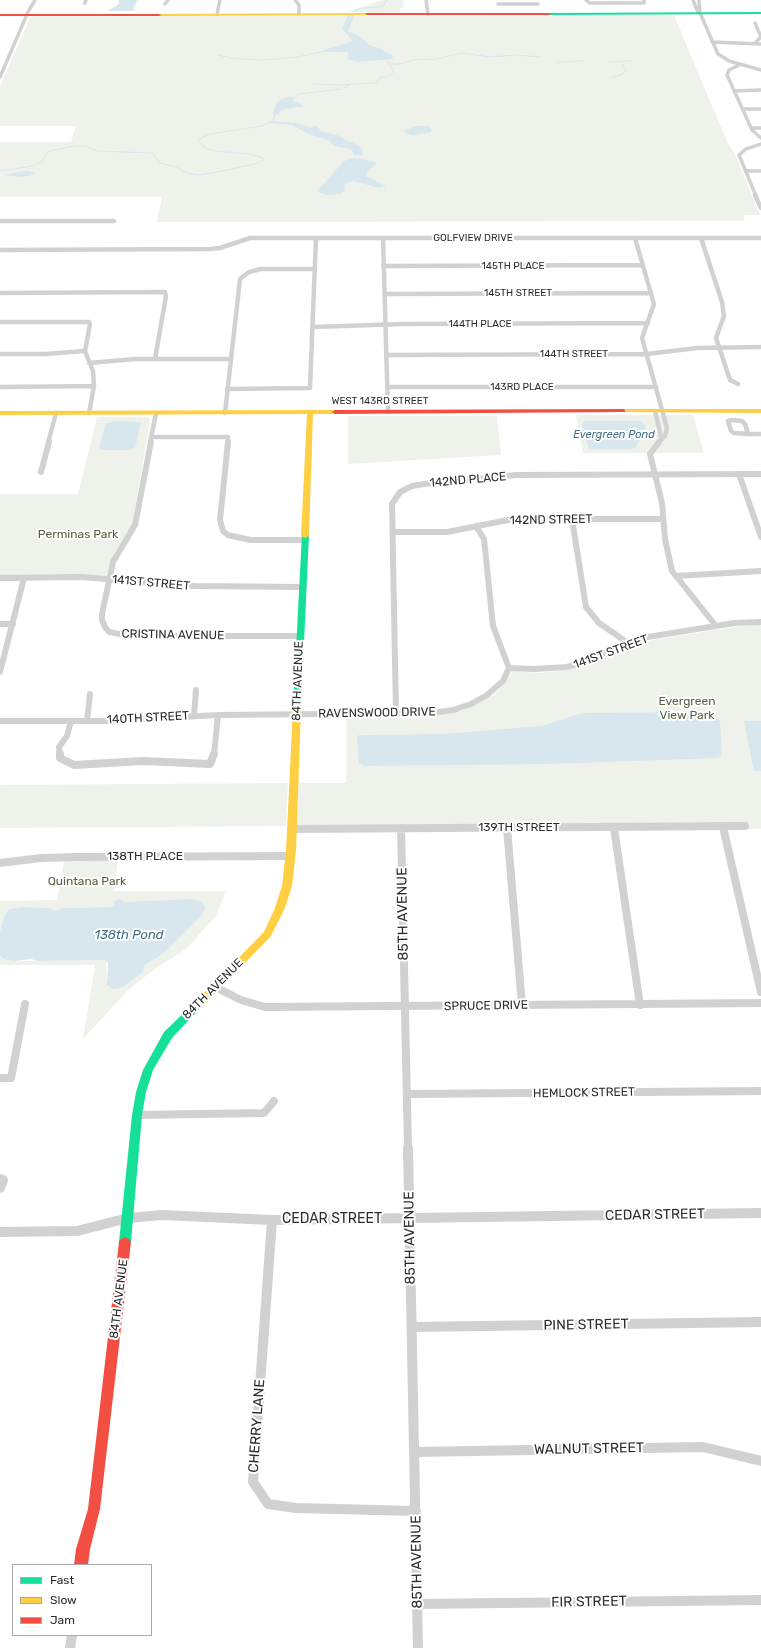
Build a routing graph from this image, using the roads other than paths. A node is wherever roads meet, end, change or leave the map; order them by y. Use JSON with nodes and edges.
{"nodes":[{"id":1,"x":35,"y":0,"type":"edge"},
{"id":2,"x":168,"y":0,"type":"edge"},
{"id":3,"x":220,"y":0,"type":"edge"},
{"id":4,"x":295,"y":0,"type":"edge"},
{"id":5,"x":426,"y":0,"type":"edge"},
{"id":6,"x":586,"y":0,"type":"edge"},
{"id":7,"x":693,"y":0,"type":"edge"},
{"id":8,"x":699,"y":0,"type":"edge"},
{"id":9,"x":644,"y":1,"type":"edge"},
{"id":10,"x":165,"y":4,"type":"dead end"},
{"id":11,"x":498,"y":4,"type":"dead end"},
{"id":12,"x":538,"y":6,"type":"edge"},
{"id":13,"x":700,"y":13,"type":"junction"},
{"id":14,"x":761,"y":13,"type":"edge"},
{"id":15,"x":0,"y":14,"type":"edge"},
{"id":16,"x":27,"y":14,"type":"junction"},
{"id":17,"x":217,"y":14,"type":"junction"},
{"id":18,"x":300,"y":14,"type":"junction"},
{"id":19,"x":428,"y":14,"type":"junction"},
{"id":20,"x":755,"y":23,"type":"dead end"},
{"id":21,"x":712,"y":42,"type":"junction"},
{"id":22,"x":755,"y":43,"type":"junction"},
{"id":23,"x":761,"y":44,"type":"edge"},
{"id":24,"x":739,"y":65,"type":"junction"},
{"id":25,"x":761,"y":70,"type":"edge"},
{"id":26,"x":1,"y":72,"type":"edge"},
{"id":27,"x":0,"y":77,"type":"edge"},
{"id":28,"x":761,"y":90,"type":"edge"},
{"id":29,"x":734,"y":91,"type":"junction"},
{"id":30,"x":743,"y":109,"type":"junction"},
{"id":31,"x":761,"y":109,"type":"edge"},
{"id":32,"x":751,"y":128,"type":"junction"},
{"id":33,"x":761,"y":128,"type":"edge"},
{"id":34,"x":761,"y":138,"type":"edge"},
{"id":35,"x":761,"y":144,"type":"edge"},
{"id":36,"x":745,"y":171,"type":"junction"},
{"id":37,"x":761,"y":171,"type":"edge"},
{"id":38,"x":755,"y":194,"type":"junction"},
{"id":39,"x":761,"y":194,"type":"edge"},
{"id":40,"x":761,"y":208,"type":"edge"},
{"id":41,"x":0,"y":220,"type":"edge"},
{"id":42,"x":114,"y":221,"type":"dead end"},
{"id":43,"x":316,"y":238,"type":"junction"},
{"id":44,"x":383,"y":238,"type":"junction"},
{"id":45,"x":635,"y":238,"type":"junction"},
{"id":46,"x":701,"y":238,"type":"junction"},
{"id":47,"x":761,"y":238,"type":"edge"},
{"id":48,"x":0,"y":250,"type":"edge"},
{"id":49,"x":383,"y":266,"type":"junction"},
{"id":50,"x":643,"y":266,"type":"junction"},
{"id":51,"x":315,"y":269,"type":"junction"},
{"id":52,"x":0,"y":293,"type":"edge"},
{"id":53,"x":651,"y":293,"type":"junction"},
{"id":54,"x":385,"y":294,"type":"junction"},
{"id":55,"x":0,"y":322,"type":"edge"},
{"id":56,"x":648,"y":323,"type":"junction"},
{"id":57,"x":385,"y":325,"type":"junction"},
{"id":58,"x":313,"y":327,"type":"junction"},
{"id":59,"x":719,"y":347,"type":"junction"},
{"id":60,"x":761,"y":347,"type":"edge"},
{"id":61,"x":86,"y":351,"type":"junction"},
{"id":62,"x":0,"y":354,"type":"edge"},
{"id":63,"x":647,"y":354,"type":"junction"},
{"id":64,"x":386,"y":355,"type":"junction"},
{"id":65,"x":155,"y":359,"type":"junction"},
{"id":66,"x":230,"y":359,"type":"junction"},
{"id":67,"x":89,"y":363,"type":"junction"},
{"id":68,"x":738,"y":384,"type":"dead end"},
{"id":69,"x":94,"y":386,"type":"junction"},
{"id":70,"x":0,"y":387,"type":"edge"},
{"id":71,"x":388,"y":387,"type":"junction"},
{"id":72,"x":656,"y":387,"type":"junction"},
{"id":73,"x":227,"y":389,"type":"junction"},
{"id":74,"x":659,"y":411,"type":"junction"},
{"id":75,"x":761,"y":411,"type":"edge"},
{"id":76,"x":310,"y":412,"type":"junction"},
{"id":77,"x":388,"y":412,"type":"junction"},
{"id":78,"x":0,"y":413,"type":"edge"},
{"id":79,"x":56,"y":413,"type":"junction"},
{"id":80,"x":89,"y":413,"type":"junction"},
{"id":81,"x":156,"y":413,"type":"junction"},
{"id":82,"x":225,"y":413,"type":"junction"},
{"id":83,"x":748,"y":434,"type":"dead end"},
{"id":84,"x":761,"y":434,"type":"edge"},
{"id":85,"x":151,"y":437,"type":"junction"},
{"id":86,"x":41,"y":472,"type":"dead end"},
{"id":87,"x":654,"y":474,"type":"junction"},
{"id":88,"x":739,"y":474,"type":"junction"},
{"id":89,"x":761,"y":474,"type":"edge"},
{"id":90,"x":572,"y":519,"type":"junction"},
{"id":91,"x":662,"y":519,"type":"junction"},
{"id":92,"x":476,"y":526,"type":"junction"},
{"id":93,"x":393,"y":532,"type":"junction"},
{"id":94,"x":761,"y":537,"type":"edge"},
{"id":95,"x":304,"y":540,"type":"junction"},
{"id":96,"x":761,"y":571,"type":"edge"},
{"id":97,"x":676,"y":576,"type":"junction"},
{"id":98,"x":0,"y":578,"type":"edge"},
{"id":99,"x":24,"y":578,"type":"junction"},
{"id":100,"x":109,"y":580,"type":"junction"},
{"id":101,"x":302,"y":586,"type":"junction"},
{"id":102,"x":761,"y":622,"type":"edge"},
{"id":103,"x":0,"y":624,"type":"edge"},
{"id":104,"x":13,"y":624,"type":"junction"},
{"id":105,"x":716,"y":626,"type":"junction"},
{"id":106,"x":300,"y":636,"type":"junction"},
{"id":107,"x":628,"y":643,"type":"junction"},
{"id":108,"x":509,"y":668,"type":"junction"},
{"id":109,"x":0,"y":672,"type":"edge"},
{"id":110,"x":196,"y":690,"type":"dead end"},
{"id":111,"x":90,"y":694,"type":"dead end"},
{"id":112,"x":296,"y":714,"type":"junction"},
{"id":113,"x":396,"y":714,"type":"junction"},
{"id":114,"x":218,"y":715,"type":"junction"},
{"id":115,"x":194,"y":716,"type":"junction"},
{"id":116,"x":0,"y":721,"type":"edge"},
{"id":117,"x":71,"y":721,"type":"junction"},
{"id":118,"x":87,"y":721,"type":"junction"},
{"id":119,"x":746,"y":826,"type":"dead end"},
{"id":120,"x":723,"y":827,"type":"junction"},
{"id":121,"x":401,"y":828,"type":"junction"},
{"id":122,"x":507,"y":828,"type":"junction"},
{"id":123,"x":614,"y":828,"type":"junction"},
{"id":124,"x":292,"y":829,"type":"junction"},
{"id":125,"x":290,"y":856,"type":"junction"},
{"id":126,"x":0,"y":863,"type":"edge"},
{"id":127,"x":215,"y":986,"type":"junction"},
{"id":128,"x":761,"y":992,"type":"edge"},
{"id":129,"x":761,"y":1003,"type":"edge"},
{"id":130,"x":25,"y":1004,"type":"dead end"},
{"id":131,"x":522,"y":1005,"type":"junction"},
{"id":132,"x":640,"y":1005,"type":"junction"},
{"id":133,"x":405,"y":1007,"type":"junction"},
{"id":134,"x":0,"y":1078,"type":"edge"},
{"id":135,"x":761,"y":1091,"type":"edge"},
{"id":136,"x":406,"y":1094,"type":"junction"},
{"id":137,"x":274,"y":1101,"type":"dead end"},
{"id":138,"x":138,"y":1115,"type":"junction"},
{"id":139,"x":761,"y":1213,"type":"edge"},
{"id":140,"x":128,"y":1218,"type":"junction"},
{"id":141,"x":409,"y":1219,"type":"junction"},
{"id":142,"x":272,"y":1220,"type":"junction"},
{"id":143,"x":0,"y":1232,"type":"edge"},
{"id":144,"x":761,"y":1322,"type":"edge"},
{"id":145,"x":412,"y":1327,"type":"junction"},
{"id":146,"x":415,"y":1452,"type":"junction"},
{"id":147,"x":761,"y":1461,"type":"edge"},
{"id":148,"x":416,"y":1511,"type":"junction"},
{"id":149,"x":81,"y":1564,"type":"edge"},
{"id":150,"x":761,"y":1600,"type":"edge"},
{"id":151,"x":418,"y":1604,"type":"junction"},
{"id":152,"x":72,"y":1636,"type":"edge"},
{"id":153,"x":70,"y":1648,"type":"edge"},
{"id":154,"x":418,"y":1648,"type":"edge"}],
"edges":[{"from":1,"to":16,"type":"street"},
{"from":2,"to":10,"type":"street"},
{"from":3,"to":17,"type":"street"},
{"from":4,"to":18,"type":"street"},
{"from":5,"to":19,"type":"street"},
{"from":6,"to":9,"type":"street"},
{"from":7,"to":13,"type":"street"},
{"from":8,"to":13,"type":"street"},
{"from":11,"to":12,"type":"street"},
{"from":12,"to":13,"type":"street"},
{"from":12,"to":19,"type":"street"},
{"from":13,"to":14,"type":"street"},
{"from":13,"to":21,"type":"street"},
{"from":15,"to":16,"type":"street"},
{"from":16,"to":17,"type":"street"},
{"from":16,"to":26,"type":"street"},
{"from":17,"to":18,"type":"street"},
{"from":18,"to":19,"type":"street"},
{"from":20,"to":22,"type":"street"},
{"from":21,"to":22,"type":"street"},
{"from":21,"to":24,"type":"street"},
{"from":22,"to":23,"type":"street"},
{"from":24,"to":25,"type":"street"},
{"from":24,"to":29,"type":"street"},
{"from":26,"to":27,"type":"street"},
{"from":28,"to":29,"type":"street"},
{"from":29,"to":30,"type":"street"},
{"from":30,"to":31,"type":"street"},
{"from":30,"to":32,"type":"street"},
{"from":32,"to":33,"type":"street"},
{"from":32,"to":34,"type":"street"},
{"from":35,"to":36,"type":"street"},
{"from":36,"to":37,"type":"street"},
{"from":36,"to":38,"type":"street"},
{"from":38,"to":39,"type":"street"},
{"from":38,"to":40,"type":"street"},
{"from":41,"to":42,"type":"street"},
{"from":43,"to":44,"type":"street","name":"GOLFVIEW DRIVE"},
{"from":43,"to":48,"type":"street","name":"GOLFVIEW DRIVE"},
{"from":43,"to":51,"type":"street"},
{"from":44,"to":45,"type":"street","name":"GOLFVIEW DRIVE"},
{"from":44,"to":49,"type":"street"},
{"from":45,"to":46,"type":"street","name":"GOLFVIEW DRIVE"},
{"from":45,"to":50,"type":"street"},
{"from":46,"to":47,"type":"street","name":"GOLFVIEW DRIVE"},
{"from":46,"to":59,"type":"street"},
{"from":49,"to":50,"type":"street","name":"145TH PLACE"},
{"from":49,"to":54,"type":"street"},
{"from":50,"to":53,"type":"street"},
{"from":51,"to":58,"type":"street"},
{"from":51,"to":66,"type":"street"},
{"from":52,"to":65,"type":"street"},
{"from":53,"to":54,"type":"street","name":"145TH STREET"},
{"from":53,"to":56,"type":"street"},
{"from":54,"to":57,"type":"street"},
{"from":55,"to":61,"type":"street"},
{"from":56,"to":57,"type":"street","name":"144TH PLACE"},
{"from":56,"to":63,"type":"street"},
{"from":57,"to":58,"type":"street","name":"144TH PLACE"},
{"from":57,"to":64,"type":"street"},
{"from":58,"to":73,"type":"street"},
{"from":59,"to":60,"type":"street","name":"144TH STREET"},
{"from":59,"to":63,"type":"street","name":"144TH STREET"},
{"from":59,"to":68,"type":"street"},
{"from":61,"to":62,"type":"street"},
{"from":61,"to":67,"type":"street"},
{"from":63,"to":64,"type":"street","name":"144TH STREET"},
{"from":63,"to":72,"type":"street"},
{"from":64,"to":71,"type":"street"},
{"from":65,"to":66,"type":"street"},
{"from":65,"to":67,"type":"street"},
{"from":66,"to":73,"type":"street"},
{"from":67,"to":69,"type":"street"},
{"from":69,"to":70,"type":"street"},
{"from":69,"to":80,"type":"street"},
{"from":71,"to":72,"type":"street","name":"143RD PLACE"},
{"from":71,"to":77,"type":"street"},
{"from":72,"to":74,"type":"street"},
{"from":73,"to":82,"type":"street"},
{"from":74,"to":75,"type":"street","name":"WEST 143RD STREET"},
{"from":74,"to":77,"type":"street","name":"WEST 143RD STREET"},
{"from":74,"to":87,"type":"street"},
{"from":76,"to":77,"type":"street","name":"WEST 143RD STREET"},
{"from":76,"to":82,"type":"street","name":"WEST 143RD STREET"},
{"from":76,"to":95,"type":"street","name":"84TH AVENUE"},
{"from":78,"to":79,"type":"street","name":"WEST 143RD STREET"},
{"from":79,"to":80,"type":"street","name":"WEST 143RD STREET"},
{"from":79,"to":86,"type":"street"},
{"from":80,"to":81,"type":"street","name":"WEST 143RD STREET"},
{"from":81,"to":82,"type":"street","name":"WEST 143RD STREET"},
{"from":81,"to":85,"type":"street","name":"CRISTINA AVENUE"},
{"from":83,"to":84,"type":"street"},
{"from":85,"to":95,"type":"street"},
{"from":85,"to":100,"type":"street","name":"CRISTINA AVENUE"},
{"from":87,"to":88,"type":"street","name":"142ND PLACE"},
{"from":87,"to":91,"type":"street"},
{"from":87,"to":93,"type":"street","name":"142ND PLACE"},
{"from":88,"to":89,"type":"street","name":"142ND PLACE"},
{"from":88,"to":94,"type":"street"},
{"from":90,"to":91,"type":"street","name":"142ND STREET"},
{"from":90,"to":92,"type":"street","name":"142ND STREET"},
{"from":90,"to":107,"type":"street"},
{"from":91,"to":97,"type":"street"},
{"from":92,"to":93,"type":"street","name":"142ND STREET"},
{"from":92,"to":108,"type":"street"},
{"from":93,"to":113,"type":"street","name":"142ND PLACE"},
{"from":95,"to":101,"type":"street","name":"84TH AVENUE"},
{"from":96,"to":97,"type":"street"},
{"from":97,"to":105,"type":"street"},
{"from":98,"to":99,"type":"street","name":"141ST STREET"},
{"from":99,"to":100,"type":"street","name":"141ST STREET"},
{"from":99,"to":104,"type":"street"},
{"from":100,"to":101,"type":"street","name":"141ST STREET"},
{"from":100,"to":106,"type":"street","name":"CRISTINA AVENUE"},
{"from":101,"to":106,"type":"street","name":"84TH AVENUE"},
{"from":102,"to":105,"type":"street","name":"141ST STREET"},
{"from":103,"to":104,"type":"street"},
{"from":104,"to":109,"type":"street"},
{"from":105,"to":107,"type":"street","name":"141ST STREET"},
{"from":106,"to":112,"type":"street","name":"84TH AVENUE"},
{"from":107,"to":108,"type":"street","name":"141ST STREET"},
{"from":108,"to":113,"type":"street","name":"RAVENSWOOD DRIVE"},
{"from":110,"to":115,"type":"street"},
{"from":111,"to":118,"type":"street"},
{"from":112,"to":113,"type":"street","name":"RAVENSWOOD DRIVE"},
{"from":112,"to":114,"type":"street","name":"140TH STREET"},
{"from":112,"to":124,"type":"street","name":"84TH AVENUE"},
{"from":114,"to":115,"type":"street","name":"140TH STREET"},
{"from":114,"to":117,"type":"street"},
{"from":115,"to":118,"type":"street","name":"140TH STREET"},
{"from":116,"to":117,"type":"street","name":"140TH STREET"},
{"from":117,"to":118,"type":"street","name":"140TH STREET"},
{"from":119,"to":120,"type":"street","name":"139TH STREET"},
{"from":120,"to":123,"type":"street","name":"139TH STREET"},
{"from":120,"to":128,"type":"street"},
{"from":121,"to":122,"type":"street","name":"139TH STREET"},
{"from":121,"to":124,"type":"street","name":"139TH STREET"},
{"from":121,"to":133,"type":"street","name":"85TH AVENUE"},
{"from":122,"to":123,"type":"street","name":"139TH STREET"},
{"from":122,"to":131,"type":"street"},
{"from":123,"to":132,"type":"street"},
{"from":124,"to":125,"type":"street","name":"84TH AVENUE"},
{"from":125,"to":126,"type":"street","name":"138TH PLACE"},
{"from":125,"to":127,"type":"street","name":"84TH AVENUE"},
{"from":127,"to":133,"type":"street","name":"SPRUCE DRIVE"},
{"from":127,"to":138,"type":"street","name":"84TH AVENUE"},
{"from":129,"to":132,"type":"street","name":"SPRUCE DRIVE"},
{"from":130,"to":134,"type":"street"},
{"from":131,"to":132,"type":"street","name":"SPRUCE DRIVE"},
{"from":131,"to":133,"type":"street","name":"SPRUCE DRIVE"},
{"from":133,"to":136,"type":"street","name":"85TH AVENUE"},
{"from":135,"to":136,"type":"street","name":"HEMLOCK STREET"},
{"from":136,"to":141,"type":"street","name":"85TH AVENUE"},
{"from":137,"to":138,"type":"street"},
{"from":138,"to":140,"type":"street","name":"84TH AVENUE"},
{"from":139,"to":141,"type":"street","name":"CEDAR STREET"},
{"from":140,"to":142,"type":"street","name":"CEDAR STREET"},
{"from":140,"to":143,"type":"street","name":"CEDAR STREET"},
{"from":140,"to":149,"type":"street","name":"84TH AVENUE"},
{"from":141,"to":142,"type":"street","name":"CEDAR STREET"},
{"from":141,"to":145,"type":"street","name":"85TH AVENUE"},
{"from":142,"to":148,"type":"street","name":"CHERRY LANE"},
{"from":144,"to":145,"type":"street","name":"PINE STREET"},
{"from":145,"to":146,"type":"street","name":"85TH AVENUE"},
{"from":146,"to":147,"type":"street","name":"WALNUT STREET"},
{"from":146,"to":148,"type":"street","name":"85TH AVENUE"},
{"from":148,"to":151,"type":"street","name":"85TH AVENUE"},
{"from":150,"to":151,"type":"street","name":"FIR STREET"},
{"from":151,"to":154,"type":"street","name":"85TH AVENUE"},
{"from":152,"to":153,"type":"street"}]}
